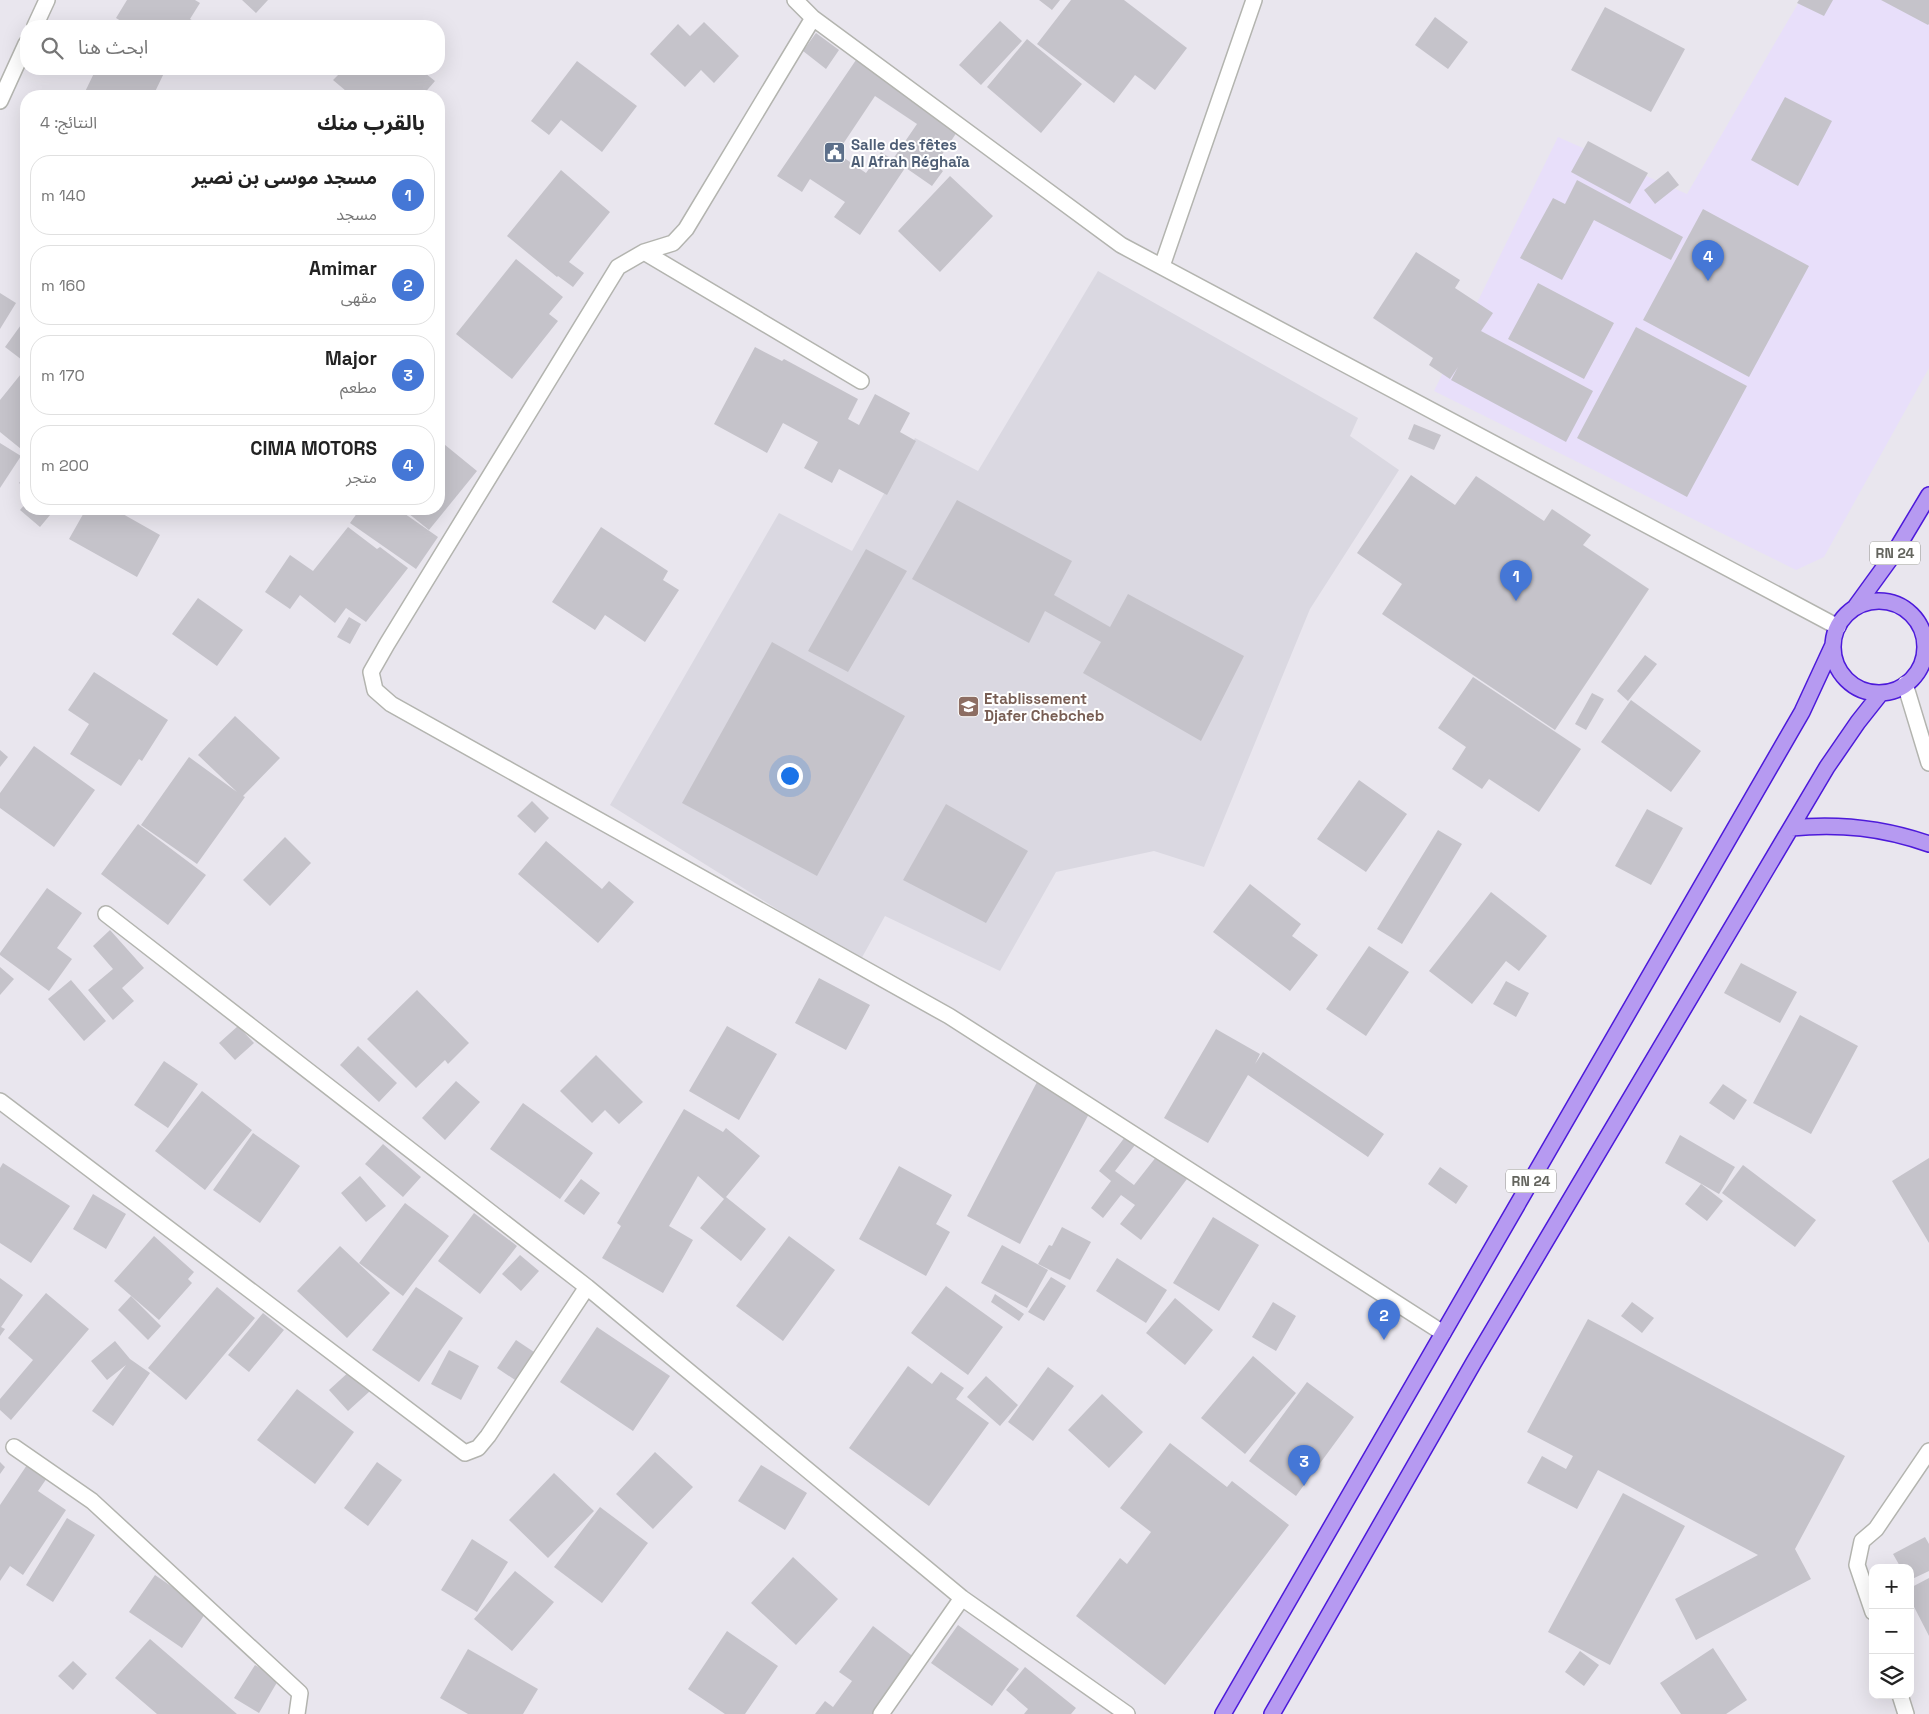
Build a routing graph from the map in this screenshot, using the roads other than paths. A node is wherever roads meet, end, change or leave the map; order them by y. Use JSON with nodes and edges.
{"nodes":[{"id":1,"x":47,"y":0,"type":"edge"},
{"id":2,"x":795,"y":0,"type":"edge"},
{"id":3,"x":1254,"y":0,"type":"edge"},
{"id":4,"x":813,"y":18,"type":"junction"},
{"id":5,"x":38,"y":20,"type":"edge"},
{"id":6,"x":20,"y":57,"type":"edge"},
{"id":7,"x":0,"y":101,"type":"edge"},
{"id":8,"x":644,"y":252,"type":"junction"},
{"id":9,"x":1162,"y":266,"type":"junction"},
{"id":10,"x":861,"y":382,"type":"dead end"},
{"id":11,"x":1929,"y":495,"type":"edge"},
{"id":12,"x":1855,"y":607,"type":"junction"},
{"id":13,"x":1929,"y":622,"type":"edge"},
{"id":14,"x":1838,"y":627,"type":"junction"},
{"id":15,"x":1926,"y":640,"type":"junction"},
{"id":16,"x":1833,"y":645,"type":"junction"},
{"id":17,"x":1905,"y":684,"type":"junction"},
{"id":18,"x":1882,"y":693,"type":"junction"},
{"id":19,"x":1929,"y":763,"type":"edge"},
{"id":20,"x":1791,"y":828,"type":"junction"},
{"id":21,"x":1929,"y":844,"type":"edge"},
{"id":22,"x":106,"y":914,"type":"dead end"},
{"id":23,"x":0,"y":1102,"type":"edge"},
{"id":24,"x":588,"y":1287,"type":"junction"},
{"id":25,"x":1443,"y":1333,"type":"junction"},
{"id":26,"x":14,"y":1448,"type":"dead end"},
{"id":27,"x":1929,"y":1451,"type":"edge"},
{"id":28,"x":962,"y":1598,"type":"junction"},
{"id":29,"x":1872,"y":1609,"type":"edge"},
{"id":30,"x":1901,"y":1699,"type":"edge"},
{"id":31,"x":297,"y":1714,"type":"edge"},
{"id":32,"x":881,"y":1714,"type":"edge"},
{"id":33,"x":1127,"y":1714,"type":"edge"},
{"id":34,"x":1223,"y":1714,"type":"edge"},
{"id":35,"x":1272,"y":1714,"type":"edge"},
{"id":36,"x":1906,"y":1714,"type":"edge"}],
"edges":[{"from":1,"to":5,"type":"street"},
{"from":2,"to":4,"type":"street"},
{"from":3,"to":9,"type":"street"},
{"from":4,"to":8,"type":"street"},
{"from":4,"to":9,"type":"street"},
{"from":6,"to":7,"type":"street"},
{"from":8,"to":10,"type":"street"},
{"from":8,"to":25,"type":"street"},
{"from":9,"to":14,"type":"street"},
{"from":11,"to":12,"type":"highway","number":"RN 24"},
{"from":12,"to":14,"type":"highway"},
{"from":12,"to":15,"type":"highway"},
{"from":13,"to":15,"type":"highway"},
{"from":14,"to":16,"type":"highway"},
{"from":15,"to":17,"type":"highway"},
{"from":16,"to":18,"type":"highway"},
{"from":16,"to":25,"type":"highway","number":"RN 24"},
{"from":17,"to":18,"type":"highway"},
{"from":17,"to":19,"type":"street"},
{"from":18,"to":20,"type":"highway","number":"RN 24"},
{"from":20,"to":21,"type":"highway"},
{"from":20,"to":35,"type":"highway","number":"RN 24"},
{"from":22,"to":24,"type":"street"},
{"from":23,"to":24,"type":"street"},
{"from":24,"to":28,"type":"street"},
{"from":25,"to":34,"type":"highway","number":"RN 24"},
{"from":26,"to":31,"type":"street"},
{"from":27,"to":29,"type":"street"},
{"from":28,"to":32,"type":"street"},
{"from":28,"to":33,"type":"street"},
{"from":30,"to":36,"type":"street"}]}
